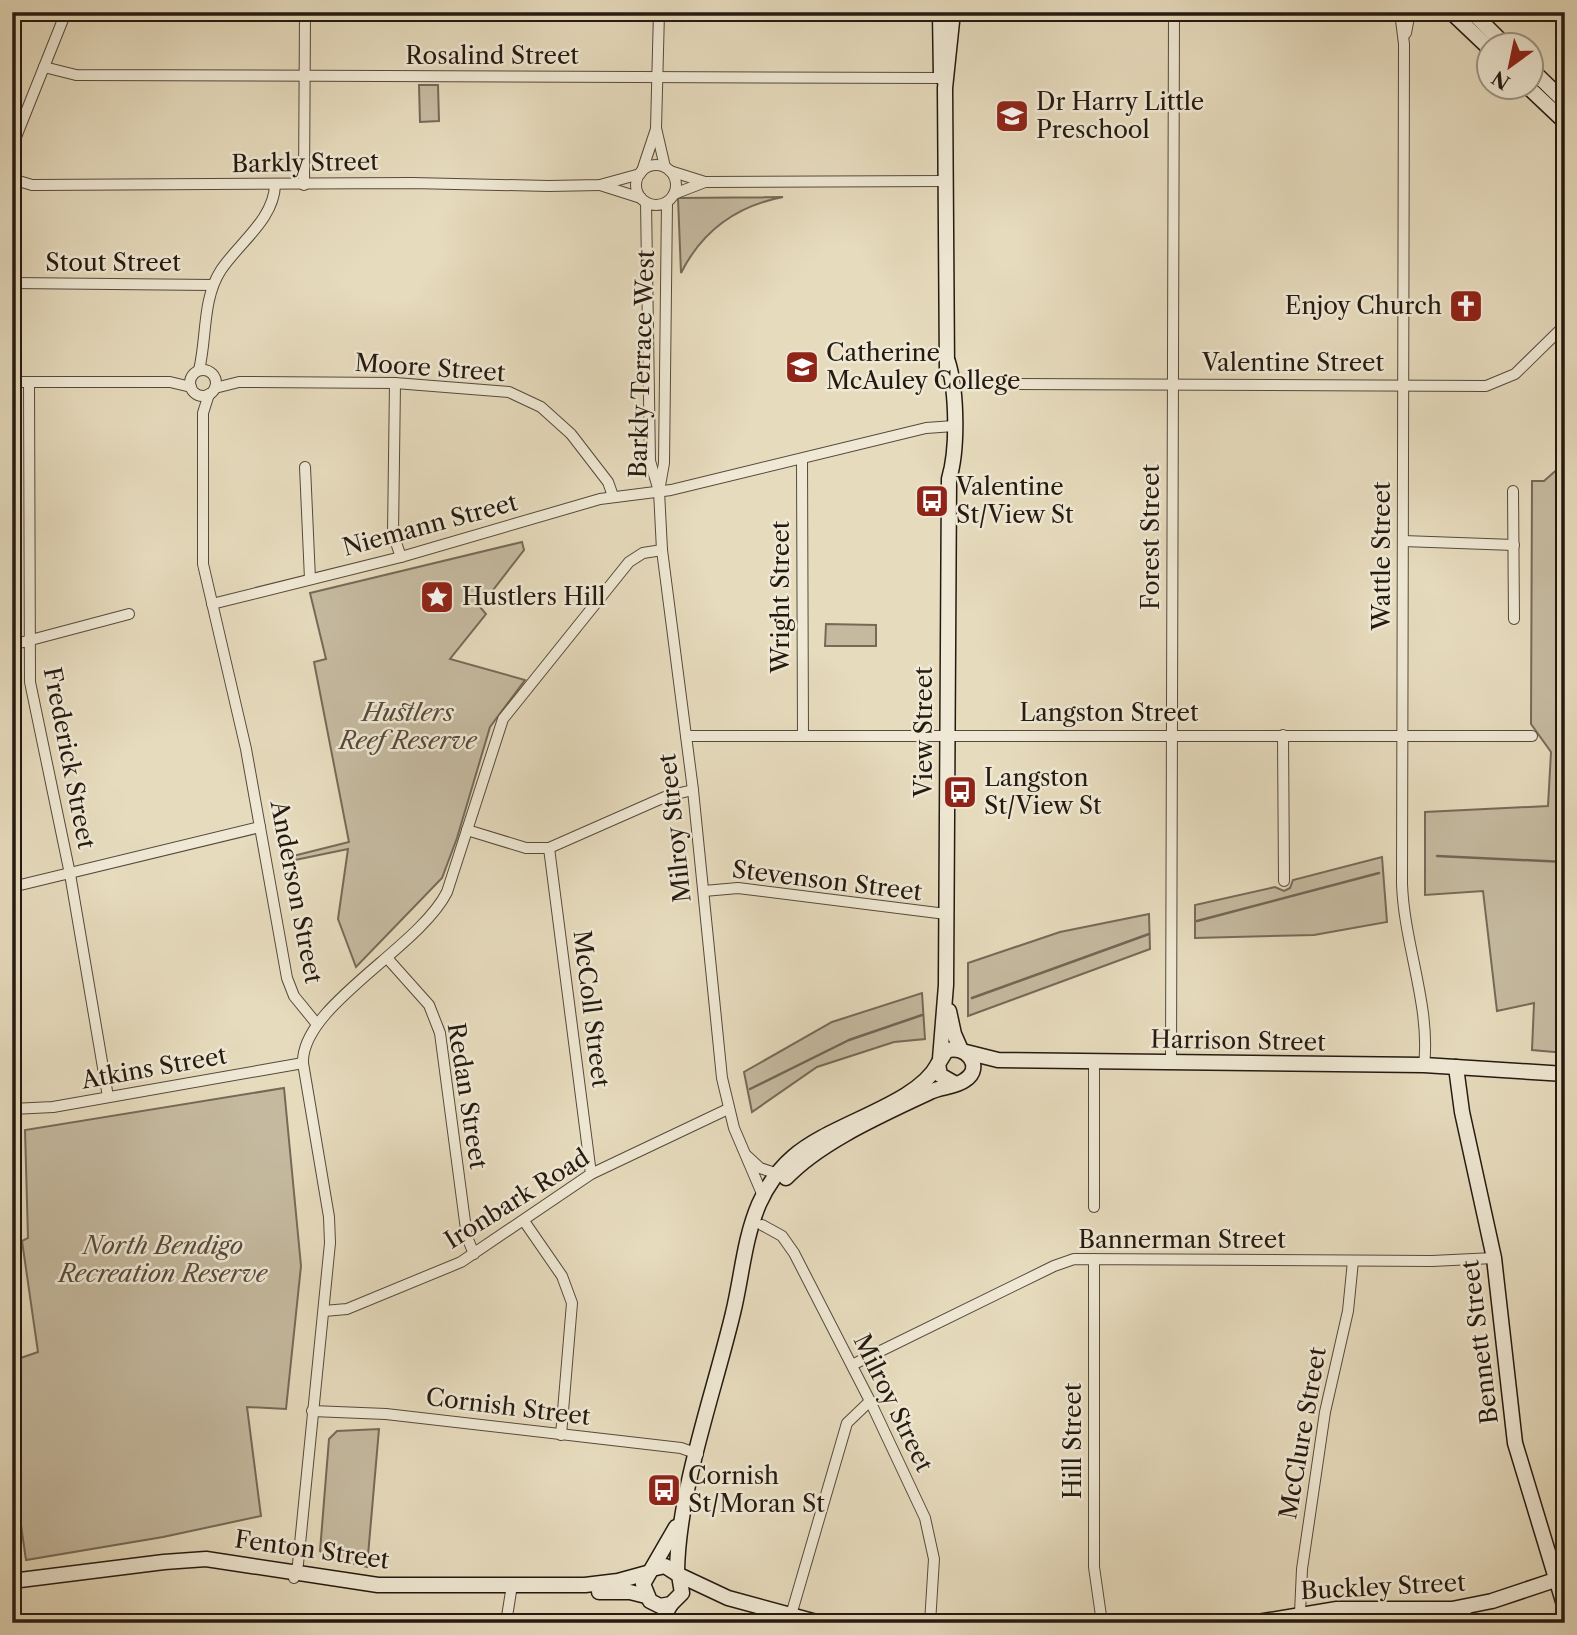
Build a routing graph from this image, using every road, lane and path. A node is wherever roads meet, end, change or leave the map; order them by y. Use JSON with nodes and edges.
{"nodes":[{"id":1,"x":66,"y":12,"type":"edge"},
{"id":2,"x":305,"y":12,"type":"edge"},
{"id":3,"x":940,"y":12,"type":"edge"},
{"id":4,"x":953,"y":12,"type":"edge"},
{"id":5,"x":1174,"y":12,"type":"edge"},
{"id":6,"x":1400,"y":12,"type":"edge"},
{"id":7,"x":1410,"y":12,"type":"edge"},
{"id":8,"x":1451,"y":12,"type":"edge"},
{"id":9,"x":1473,"y":13,"type":"edge"},
{"id":10,"x":657,"y":15,"type":"edge"},
{"id":11,"x":1492,"y":32,"type":"edge"},
{"id":12,"x":1476,"y":36,"type":"edge"},
{"id":13,"x":1405,"y":44,"type":"junction"},
{"id":14,"x":44,"y":67,"type":"junction"},
{"id":15,"x":305,"y":76,"type":"junction"},
{"id":16,"x":656,"y":77,"type":"junction"},
{"id":17,"x":943,"y":83,"type":"junction"},
{"id":18,"x":1546,"y":84,"type":"edge"},
{"id":19,"x":1544,"y":102,"type":"edge"},
{"id":20,"x":1565,"y":102,"type":"edge"},
{"id":21,"x":1565,"y":122,"type":"edge"},
{"id":22,"x":656,"y":128,"type":"junction"},
{"id":23,"x":12,"y":147,"type":"edge"},
{"id":24,"x":667,"y":169,"type":"junction"},
{"id":25,"x":641,"y":173,"type":"junction"},
{"id":26,"x":12,"y":179,"type":"edge"},
{"id":27,"x":946,"y":181,"type":"junction"},
{"id":28,"x":705,"y":182,"type":"junction"},
{"id":29,"x":304,"y":184,"type":"junction"},
{"id":30,"x":275,"y":185,"type":"junction"},
{"id":31,"x":600,"y":185,"type":"junction"},
{"id":32,"x":671,"y":198,"type":"junction"},
{"id":33,"x":644,"y":200,"type":"junction"},
{"id":34,"x":12,"y":283,"type":"edge"},
{"id":35,"x":213,"y":285,"type":"junction"},
{"id":36,"x":1565,"y":324,"type":"edge"},
{"id":37,"x":204,"y":373,"type":"junction"},
{"id":38,"x":12,"y":382,"type":"edge"},
{"id":39,"x":29,"y":382,"type":"junction"},
{"id":40,"x":170,"y":382,"type":"junction"},
{"id":41,"x":239,"y":382,"type":"junction"},
{"id":42,"x":395,"y":383,"type":"junction"},
{"id":43,"x":1173,"y":383,"type":"junction"},
{"id":44,"x":998,"y":384,"type":"dead end"},
{"id":45,"x":1404,"y":384,"type":"junction"},
{"id":46,"x":194,"y":391,"type":"junction"},
{"id":47,"x":212,"y":391,"type":"junction"},
{"id":48,"x":203,"y":413,"type":"junction"},
{"id":49,"x":949,"y":427,"type":"junction"},
{"id":50,"x":802,"y":459,"type":"junction"},
{"id":51,"x":305,"y":467,"type":"dead end"},
{"id":52,"x":659,"y":491,"type":"junction"},
{"id":53,"x":1513,"y":491,"type":"dead end"},
{"id":54,"x":613,"y":496,"type":"junction"},
{"id":55,"x":1403,"y":541,"type":"junction"},
{"id":56,"x":1514,"y":545,"type":"junction"},
{"id":57,"x":662,"y":550,"type":"junction"},
{"id":58,"x":401,"y":557,"type":"junction"},
{"id":59,"x":310,"y":579,"type":"junction"},
{"id":60,"x":212,"y":604,"type":"junction"},
{"id":61,"x":129,"y":614,"type":"dead end"},
{"id":62,"x":1514,"y":619,"type":"dead end"},
{"id":63,"x":29,"y":639,"type":"junction"},
{"id":64,"x":12,"y":645,"type":"edge"},
{"id":65,"x":947,"y":734,"type":"junction"},
{"id":66,"x":803,"y":735,"type":"junction"},
{"id":67,"x":1171,"y":735,"type":"junction"},
{"id":68,"x":1283,"y":735,"type":"junction"},
{"id":69,"x":1403,"y":735,"type":"junction"},
{"id":70,"x":686,"y":736,"type":"junction"},
{"id":71,"x":1532,"y":736,"type":"dead end"},
{"id":72,"x":693,"y":790,"type":"junction"},
{"id":73,"x":260,"y":827,"type":"junction"},
{"id":74,"x":467,"y":830,"type":"junction"},
{"id":75,"x":549,"y":848,"type":"junction"},
{"id":76,"x":70,"y":874,"type":"junction"},
{"id":77,"x":1284,"y":881,"type":"dead end"},
{"id":78,"x":12,"y":887,"type":"edge"},
{"id":79,"x":704,"y":891,"type":"junction"},
{"id":80,"x":946,"y":914,"type":"junction"},
{"id":81,"x":388,"y":959,"type":"junction"},
{"id":82,"x":946,"y":985,"type":"junction"},
{"id":83,"x":316,"y":1023,"type":"junction"},
{"id":84,"x":964,"y":1051,"type":"junction"},
{"id":85,"x":939,"y":1061,"type":"junction"},
{"id":86,"x":1052,"y":1062,"type":"junction"},
{"id":87,"x":1094,"y":1062,"type":"junction"},
{"id":88,"x":1171,"y":1062,"type":"junction"},
{"id":89,"x":303,"y":1063,"type":"junction"},
{"id":90,"x":1424,"y":1066,"type":"junction"},
{"id":91,"x":1456,"y":1068,"type":"junction"},
{"id":92,"x":972,"y":1072,"type":"junction"},
{"id":93,"x":1565,"y":1074,"type":"edge"},
{"id":94,"x":954,"y":1083,"type":"junction"},
{"id":95,"x":108,"y":1097,"type":"junction"},
{"id":96,"x":12,"y":1109,"type":"edge"},
{"id":97,"x":728,"y":1109,"type":"junction"},
{"id":98,"x":746,"y":1156,"type":"junction"},
{"id":99,"x":592,"y":1174,"type":"junction"},
{"id":100,"x":776,"y":1181,"type":"junction"},
{"id":101,"x":763,"y":1196,"type":"junction"},
{"id":102,"x":1094,"y":1207,"type":"dead end"},
{"id":103,"x":524,"y":1220,"type":"junction"},
{"id":104,"x":762,"y":1224,"type":"junction"},
{"id":105,"x":474,"y":1254,"type":"junction"},
{"id":106,"x":1494,"y":1258,"type":"junction"},
{"id":107,"x":1094,"y":1259,"type":"junction"},
{"id":108,"x":1353,"y":1261,"type":"junction"},
{"id":109,"x":734,"y":1310,"type":"junction"},
{"id":110,"x":324,"y":1311,"type":"junction"},
{"id":111,"x":852,"y":1365,"type":"junction"},
{"id":112,"x":870,"y":1401,"type":"junction"},
{"id":113,"x":312,"y":1411,"type":"junction"},
{"id":114,"x":561,"y":1435,"type":"junction"},
{"id":115,"x":698,"y":1454,"type":"junction"},
{"id":116,"x":682,"y":1516,"type":"junction"},
{"id":117,"x":650,"y":1571,"type":"junction"},
{"id":118,"x":678,"y":1574,"type":"junction"},
{"id":119,"x":295,"y":1576,"type":"junction"},
{"id":120,"x":12,"y":1581,"type":"edge"},
{"id":121,"x":1560,"y":1585,"type":"edge"},
{"id":122,"x":12,"y":1589,"type":"edge"},
{"id":123,"x":513,"y":1589,"type":"junction"},
{"id":124,"x":728,"y":1598,"type":"junction"},
{"id":125,"x":648,"y":1599,"type":"junction"},
{"id":126,"x":675,"y":1601,"type":"junction"},
{"id":127,"x":1465,"y":1606,"type":"junction"},
{"id":128,"x":1565,"y":1608,"type":"edge"},
{"id":129,"x":1300,"y":1613,"type":"junction"},
{"id":130,"x":791,"y":1615,"type":"junction"},
{"id":131,"x":506,"y":1623,"type":"edge"},
{"id":132,"x":651,"y":1623,"type":"edge"},
{"id":133,"x":660,"y":1623,"type":"edge"},
{"id":134,"x":820,"y":1623,"type":"edge"},
{"id":135,"x":930,"y":1623,"type":"edge"},
{"id":136,"x":1102,"y":1623,"type":"edge"},
{"id":137,"x":1252,"y":1623,"type":"edge"},
{"id":138,"x":1466,"y":1623,"type":"edge"}],
"edges":[{"from":1,"to":14,"type":"street"},
{"from":2,"to":15,"type":"street"},
{"from":3,"to":17,"type":"street","name":"View Street"},
{"from":4,"to":17,"type":"street","name":"View Street"},
{"from":5,"to":43,"type":"street","name":"Forest Street"},
{"from":6,"to":13,"type":"street","name":"Wattle Street"},
{"from":7,"to":13,"type":"street","name":"Wattle Street"},
{"from":8,"to":12,"type":"street"},
{"from":9,"to":11,"type":"street"},
{"from":10,"to":16,"type":"street"},
{"from":13,"to":45,"type":"street","name":"Wattle Street"},
{"from":14,"to":15,"type":"street","name":"Rosalind Street"},
{"from":14,"to":23,"type":"street"},
{"from":15,"to":16,"type":"street","name":"Rosalind Street"},
{"from":15,"to":29,"type":"street"},
{"from":16,"to":17,"type":"street","name":"Rosalind Street"},
{"from":16,"to":22,"type":"street"},
{"from":17,"to":27,"type":"street","name":"View Street"},
{"from":18,"to":20,"type":"street"},
{"from":19,"to":21,"type":"street"},
{"from":22,"to":24,"type":"street"},
{"from":22,"to":25,"type":"street"},
{"from":24,"to":25,"type":"street"},
{"from":24,"to":28,"type":"street"},
{"from":24,"to":32,"type":"street"},
{"from":25,"to":31,"type":"street","name":"Barkly Street"},
{"from":25,"to":33,"type":"street"},
{"from":26,"to":30,"type":"street","name":"Barkly Street"},
{"from":27,"to":28,"type":"street"},
{"from":27,"to":49,"type":"street","name":"View Street"},
{"from":28,"to":32,"type":"street"},
{"from":29,"to":30,"type":"street","name":"Barkly Street"},
{"from":29,"to":31,"type":"street","name":"Barkly Street"},
{"from":30,"to":35,"type":"street"},
{"from":31,"to":33,"type":"street","name":"Barkly Street"},
{"from":32,"to":33,"type":"street"},
{"from":32,"to":52,"type":"street","name":"Barkly Terrace West"},
{"from":33,"to":52,"type":"street","name":"Barkly Terrace West"},
{"from":34,"to":35,"type":"street","name":"Stout Street"},
{"from":35,"to":37,"type":"street"},
{"from":36,"to":45,"type":"street","name":"Valentine Street"},
{"from":37,"to":40,"type":"street"},
{"from":37,"to":41,"type":"street","name":"Moore Street"},
{"from":37,"to":46,"type":"street"},
{"from":37,"to":47,"type":"street","name":"Anderson Street"},
{"from":38,"to":39,"type":"street"},
{"from":39,"to":40,"type":"street"},
{"from":39,"to":63,"type":"street","name":"Frederick Street"},
{"from":40,"to":46,"type":"street","name":"Moore Street"},
{"from":41,"to":42,"type":"street","name":"Moore Street"},
{"from":41,"to":47,"type":"street","name":"Moore Street"},
{"from":42,"to":54,"type":"street","name":"Moore Street"},
{"from":42,"to":58,"type":"street"},
{"from":43,"to":44,"type":"street","name":"Valentine Street"},
{"from":43,"to":45,"type":"street","name":"Valentine Street"},
{"from":43,"to":67,"type":"street","name":"Forest Street"},
{"from":45,"to":55,"type":"street","name":"Wattle Street"},
{"from":46,"to":47,"type":"street","name":"Moore Street"},
{"from":46,"to":48,"type":"street","name":"Anderson Street"},
{"from":47,"to":48,"type":"street","name":"Anderson Street"},
{"from":48,"to":60,"type":"street","name":"Anderson Street"},
{"from":49,"to":50,"type":"street"},
{"from":49,"to":65,"type":"street","name":"View Street"},
{"from":50,"to":52,"type":"street"},
{"from":50,"to":66,"type":"street","name":"Wright Street"},
{"from":51,"to":59,"type":"street"},
{"from":52,"to":54,"type":"street","name":"Niemann Street"},
{"from":52,"to":57,"type":"street","name":"Milroy Street"},
{"from":53,"to":56,"type":"street"},
{"from":54,"to":58,"type":"street","name":"Niemann Street"},
{"from":55,"to":56,"type":"street"},
{"from":55,"to":69,"type":"street","name":"Wattle Street"},
{"from":56,"to":62,"type":"street"},
{"from":57,"to":70,"type":"street","name":"Milroy Street"},
{"from":57,"to":74,"type":"street"},
{"from":58,"to":59,"type":"street","name":"Niemann Street"},
{"from":59,"to":60,"type":"street","name":"Niemann Street"},
{"from":60,"to":73,"type":"street","name":"Anderson Street"},
{"from":61,"to":63,"type":"street"},
{"from":63,"to":64,"type":"street"},
{"from":63,"to":76,"type":"street","name":"Frederick Street"},
{"from":65,"to":66,"type":"street","name":"Langston Street"},
{"from":65,"to":67,"type":"street","name":"Langston Street"},
{"from":65,"to":80,"type":"street","name":"View Street"},
{"from":66,"to":70,"type":"street","name":"Langston Street"},
{"from":67,"to":68,"type":"street","name":"Langston Street"},
{"from":67,"to":88,"type":"street","name":"Forest Street"},
{"from":68,"to":69,"type":"street","name":"Langston Street"},
{"from":68,"to":77,"type":"street"},
{"from":69,"to":71,"type":"street","name":"Langston Street"},
{"from":69,"to":90,"type":"street","name":"Wattle Street"},
{"from":70,"to":72,"type":"street","name":"Milroy Street"},
{"from":72,"to":75,"type":"street"},
{"from":72,"to":79,"type":"street","name":"Milroy Street"},
{"from":73,"to":76,"type":"street"},
{"from":73,"to":83,"type":"street","name":"Anderson Street"},
{"from":74,"to":75,"type":"street"},
{"from":74,"to":81,"type":"street"},
{"from":75,"to":99,"type":"street","name":"McColl Street"},
{"from":76,"to":78,"type":"street"},
{"from":76,"to":95,"type":"street","name":"Frederick Street"},
{"from":79,"to":80,"type":"street","name":"Stevenson Street"},
{"from":79,"to":97,"type":"street","name":"Milroy Street"},
{"from":80,"to":82,"type":"street","name":"View Street"},
{"from":81,"to":83,"type":"street"},
{"from":81,"to":105,"type":"street","name":"Redan Street"},
{"from":82,"to":84,"type":"street","name":"View Street"},
{"from":82,"to":85,"type":"street","name":"View Street"},
{"from":83,"to":89,"type":"street"},
{"from":84,"to":85,"type":"street"},
{"from":84,"to":86,"type":"street","name":"Harrison Street"},
{"from":84,"to":92,"type":"street"},
{"from":85,"to":94,"type":"street"},
{"from":85,"to":100,"type":"street"},
{"from":86,"to":87,"type":"street","name":"Harrison Street"},
{"from":86,"to":92,"type":"street","name":"Harrison Street"},
{"from":87,"to":88,"type":"street","name":"Harrison Street"},
{"from":87,"to":102,"type":"street"},
{"from":88,"to":90,"type":"street","name":"Harrison Street"},
{"from":89,"to":95,"type":"street","name":"Atkins Street"},
{"from":89,"to":110,"type":"street"},
{"from":90,"to":91,"type":"street","name":"Harrison Street"},
{"from":91,"to":93,"type":"street","name":"Harrison Street"},
{"from":91,"to":106,"type":"street","name":"Bennett Street"},
{"from":92,"to":94,"type":"street"},
{"from":94,"to":100,"type":"street"},
{"from":95,"to":96,"type":"street","name":"Atkins Street"},
{"from":97,"to":98,"type":"street","name":"Milroy Street"},
{"from":97,"to":99,"type":"street","name":"Ironbark Road"},
{"from":98,"to":100,"type":"street"},
{"from":98,"to":101,"type":"street","name":"Milroy Street"},
{"from":99,"to":103,"type":"street","name":"Ironbark Road"},
{"from":100,"to":101,"type":"street"},
{"from":100,"to":104,"type":"street"},
{"from":101,"to":109,"type":"street"},
{"from":103,"to":105,"type":"street","name":"Ironbark Road"},
{"from":103,"to":114,"type":"street"},
{"from":104,"to":109,"type":"street"},
{"from":104,"to":111,"type":"street","name":"Milroy Street"},
{"from":105,"to":110,"type":"street","name":"Ironbark Road"},
{"from":106,"to":108,"type":"street","name":"Bannerman Street"},
{"from":106,"to":121,"type":"street","name":"Bennett Street"},
{"from":107,"to":108,"type":"street","name":"Bannerman Street"},
{"from":107,"to":111,"type":"street","name":"Bannerman Street"},
{"from":107,"to":136,"type":"street","name":"Hill Street"},
{"from":108,"to":129,"type":"street","name":"McClure Street"},
{"from":109,"to":115,"type":"street"},
{"from":110,"to":113,"type":"street"},
{"from":111,"to":112,"type":"street","name":"Milroy Street"},
{"from":112,"to":130,"type":"street"},
{"from":112,"to":135,"type":"street","name":"Milroy Street"},
{"from":113,"to":114,"type":"street","name":"Cornish Street"},
{"from":113,"to":119,"type":"street"},
{"from":114,"to":115,"type":"street","name":"Cornish Street"},
{"from":115,"to":116,"type":"street"},
{"from":116,"to":117,"type":"street"},
{"from":116,"to":118,"type":"street"},
{"from":117,"to":118,"type":"street"},
{"from":117,"to":123,"type":"street","name":"Fenton Street"},
{"from":117,"to":125,"type":"street"},
{"from":118,"to":124,"type":"street"},
{"from":118,"to":126,"type":"street"},
{"from":119,"to":120,"type":"street","name":"Fenton Street"},
{"from":119,"to":122,"type":"street","name":"Fenton Street"},
{"from":119,"to":123,"type":"street","name":"Fenton Street"},
{"from":121,"to":127,"type":"street","name":"Buckley Street"},
{"from":121,"to":128,"type":"street","name":"Bennett Street"},
{"from":123,"to":125,"type":"street","name":"Fenton Street"},
{"from":123,"to":131,"type":"street"},
{"from":124,"to":126,"type":"street"},
{"from":124,"to":130,"type":"street"},
{"from":125,"to":126,"type":"street"},
{"from":125,"to":132,"type":"street"},
{"from":126,"to":133,"type":"street"},
{"from":127,"to":129,"type":"street","name":"Buckley Street"},
{"from":127,"to":138,"type":"street"},
{"from":129,"to":137,"type":"street","name":"Buckley Street"},
{"from":130,"to":134,"type":"street"}]}
